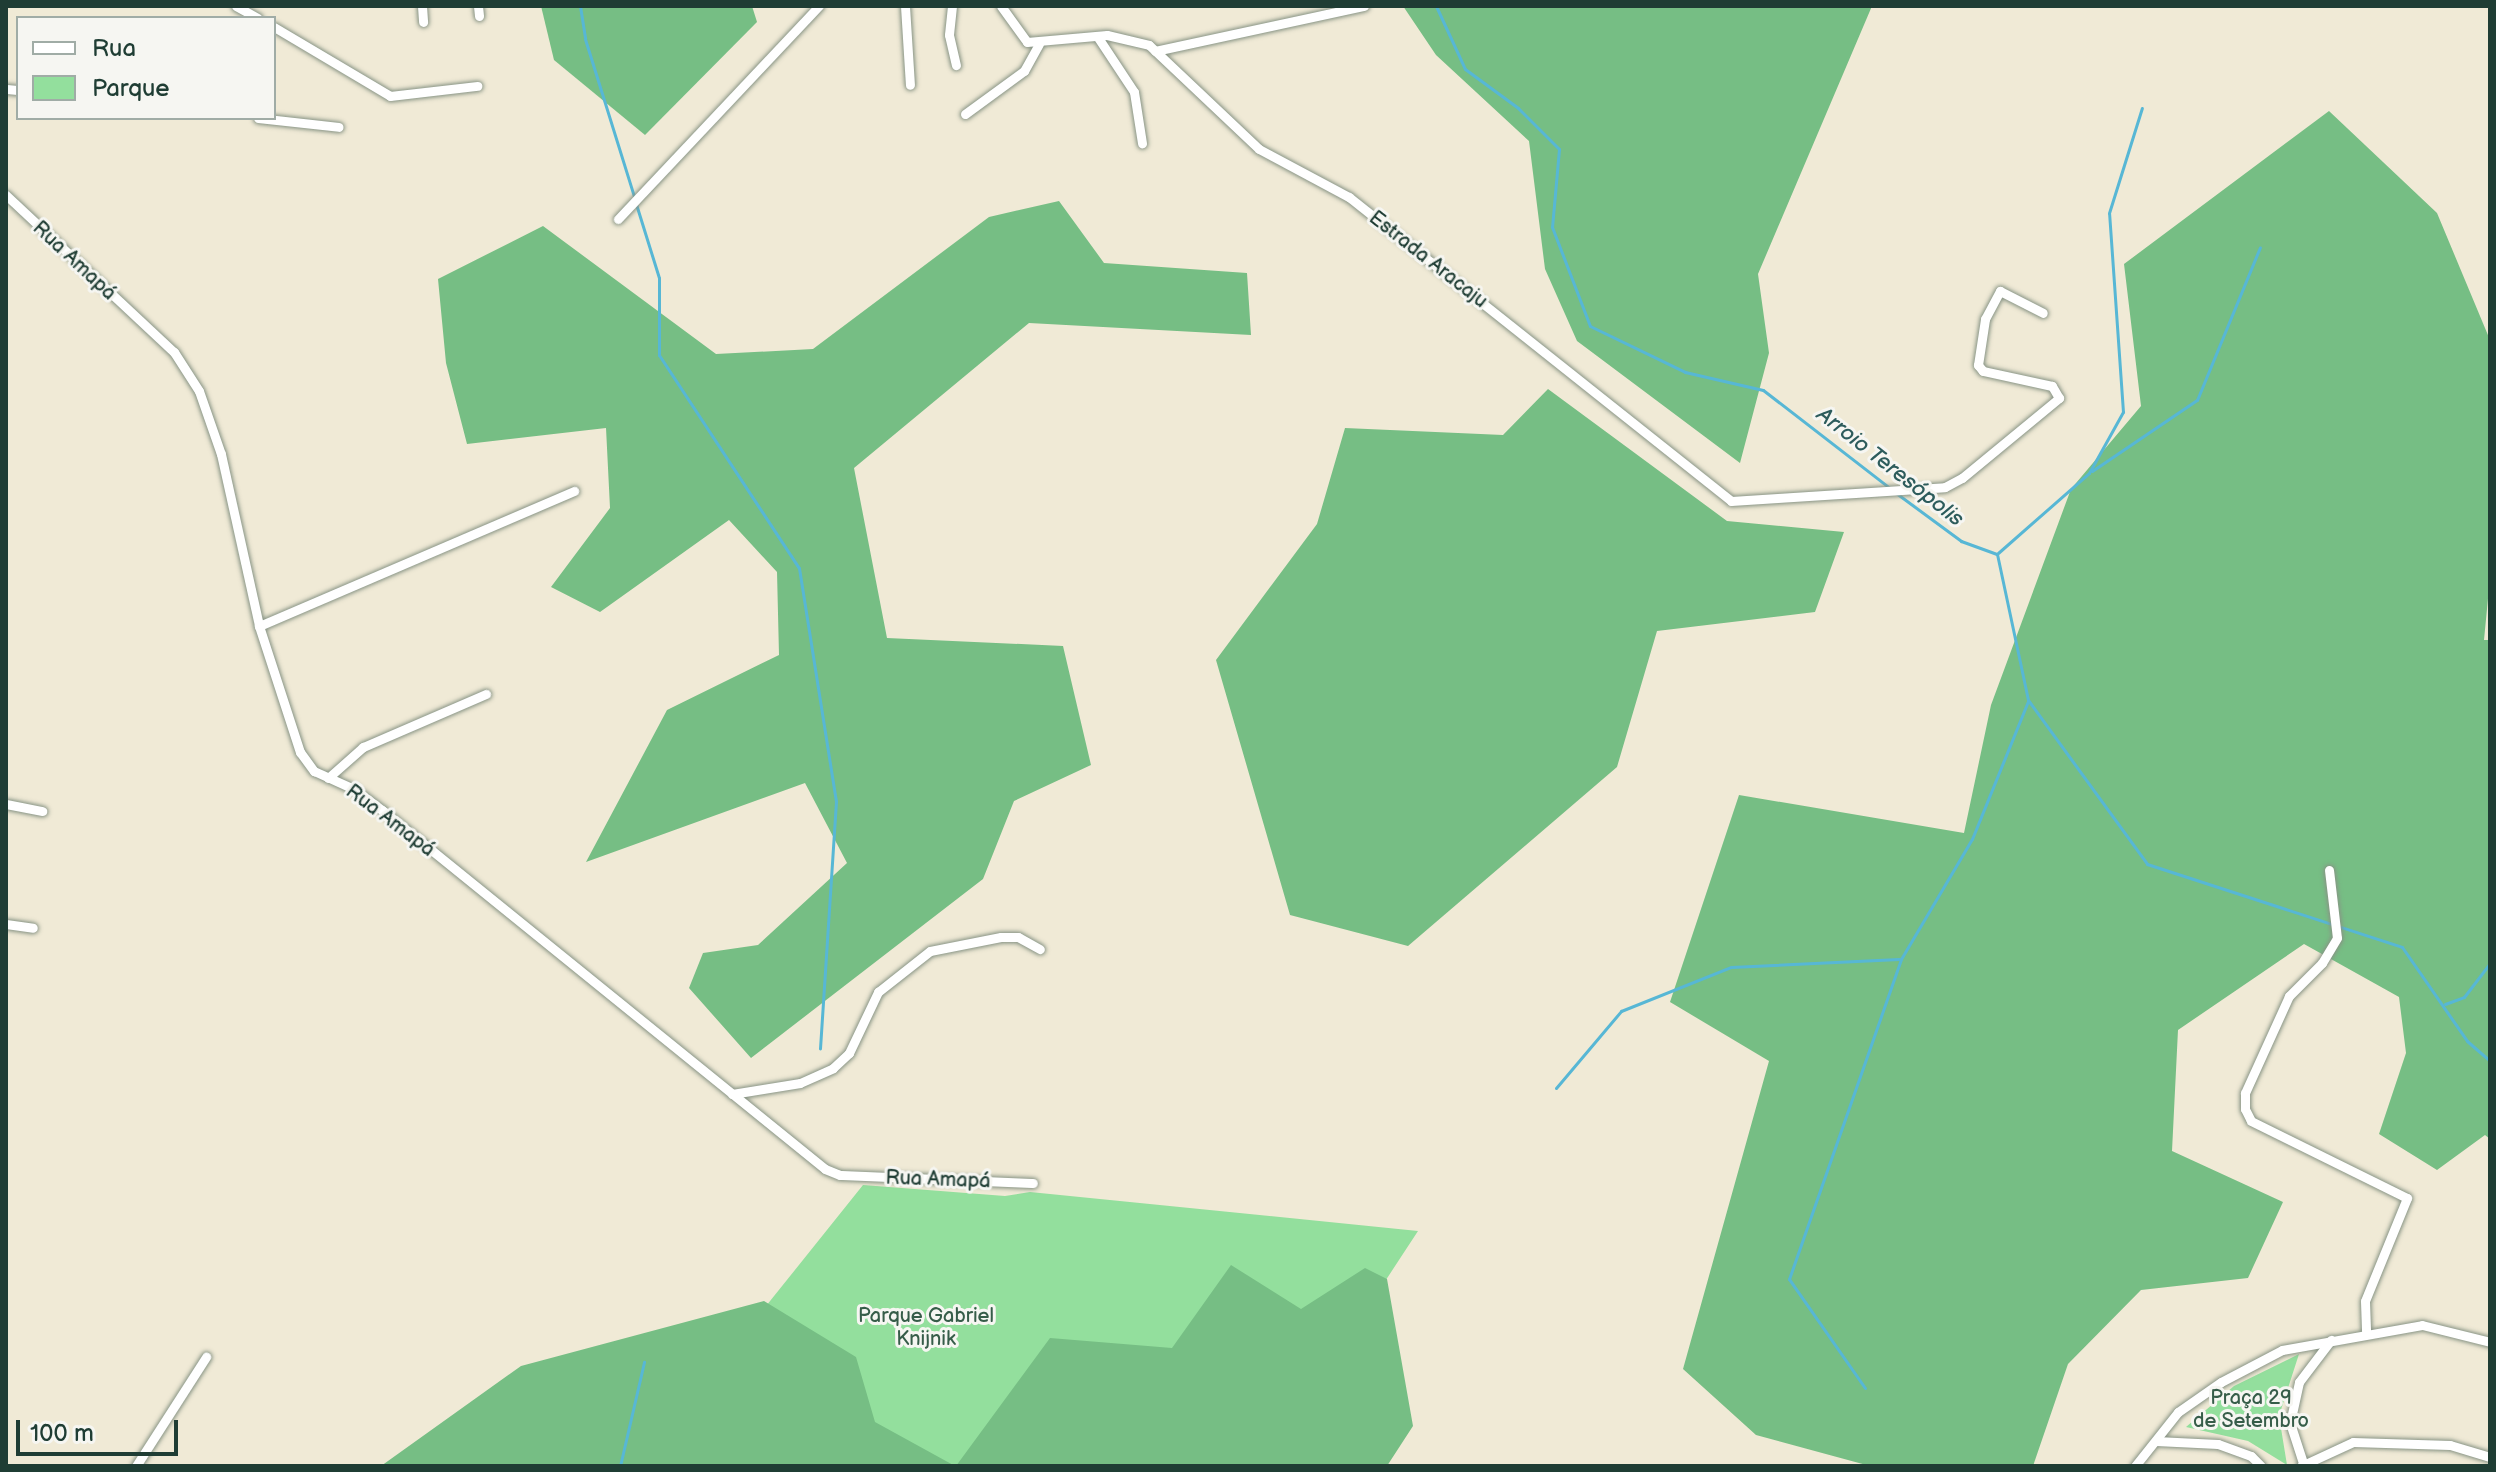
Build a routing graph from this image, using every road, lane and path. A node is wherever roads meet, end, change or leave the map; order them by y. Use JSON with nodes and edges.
{"nodes":[{"id":1,"x":236,"y":6,"type":"edge"},
{"id":2,"x":422,"y":6,"type":"edge"},
{"id":3,"x":819,"y":6,"type":"edge"},
{"id":4,"x":905,"y":6,"type":"edge"},
{"id":5,"x":952,"y":6,"type":"edge"},
{"id":6,"x":1001,"y":6,"type":"edge"},
{"id":7,"x":1364,"y":6,"type":"edge"},
{"id":8,"x":254,"y":16,"type":"edge"},
{"id":9,"x":423,"y":22,"type":"dead end"},
{"id":10,"x":276,"y":28,"type":"edge"},
{"id":11,"x":1097,"y":36,"type":"junction"},
{"id":12,"x":1039,"y":44,"type":"junction"},
{"id":13,"x":1155,"y":51,"type":"junction"},
{"id":14,"x":956,"y":65,"type":"dead end"},
{"id":15,"x":910,"y":85,"type":"dead end"},
{"id":16,"x":477,"y":86,"type":"dead end"},
{"id":17,"x":965,"y":114,"type":"dead end"},
{"id":18,"x":276,"y":120,"type":"edge"},
{"id":19,"x":339,"y":127,"type":"dead end"},
{"id":20,"x":1142,"y":143,"type":"dead end"},
{"id":21,"x":6,"y":195,"type":"edge"},
{"id":22,"x":618,"y":219,"type":"dead end"},
{"id":23,"x":2043,"y":313,"type":"dead end"},
{"id":24,"x":574,"y":491,"type":"dead end"},
{"id":25,"x":259,"y":626,"type":"junction"},
{"id":26,"x":486,"y":694,"type":"dead end"},
{"id":27,"x":328,"y":778,"type":"junction"},
{"id":28,"x":6,"y":804,"type":"edge"},
{"id":29,"x":42,"y":811,"type":"dead end"},
{"id":30,"x":2329,"y":870,"type":"dead end"},
{"id":31,"x":6,"y":924,"type":"edge"},
{"id":32,"x":33,"y":928,"type":"dead end"},
{"id":33,"x":1040,"y":949,"type":"dead end"},
{"id":34,"x":732,"y":1094,"type":"junction"},
{"id":35,"x":1033,"y":1183,"type":"dead end"},
{"id":36,"x":2366,"y":1331,"type":"junction"},
{"id":37,"x":2332,"y":1339,"type":"junction"},
{"id":38,"x":2490,"y":1342,"type":"edge"},
{"id":39,"x":206,"y":1357,"type":"dead end"},
{"id":40,"x":2156,"y":1441,"type":"junction"},
{"id":41,"x":2490,"y":1457,"type":"edge"},
{"id":42,"x":2303,"y":1465,"type":"edge"},
{"id":43,"x":136,"y":1466,"type":"edge"},
{"id":44,"x":2135,"y":1466,"type":"edge"},
{"id":45,"x":2261,"y":1466,"type":"edge"}],
"edges":[{"from":1,"to":8,"type":"street"},
{"from":2,"to":9,"type":"street"},
{"from":3,"to":22,"type":"street"},
{"from":4,"to":15,"type":"street"},
{"from":5,"to":14,"type":"street"},
{"from":6,"to":12,"type":"street"},
{"from":7,"to":13,"type":"street"},
{"from":10,"to":16,"type":"street"},
{"from":11,"to":12,"type":"street","name":"Estrada Aracaju"},
{"from":11,"to":13,"type":"street","name":"Estrada Aracaju"},
{"from":11,"to":20,"type":"street"},
{"from":12,"to":17,"type":"street"},
{"from":13,"to":23,"type":"street","name":"Estrada Aracaju"},
{"from":18,"to":19,"type":"street"},
{"from":21,"to":25,"type":"street","name":"Rua Amapá"},
{"from":24,"to":25,"type":"street"},
{"from":25,"to":27,"type":"street","name":"Rua Amapá"},
{"from":26,"to":27,"type":"street"},
{"from":27,"to":34,"type":"street","name":"Rua Amapá"},
{"from":28,"to":29,"type":"street"},
{"from":30,"to":36,"type":"street"},
{"from":31,"to":32,"type":"street"},
{"from":33,"to":34,"type":"street"},
{"from":34,"to":35,"type":"street","name":"Rua Amapá"},
{"from":36,"to":37,"type":"street"},
{"from":36,"to":38,"type":"street"},
{"from":37,"to":40,"type":"street"},
{"from":37,"to":42,"type":"street"},
{"from":39,"to":43,"type":"street"},
{"from":40,"to":44,"type":"street"},
{"from":40,"to":45,"type":"street"},
{"from":41,"to":42,"type":"street"}]}
